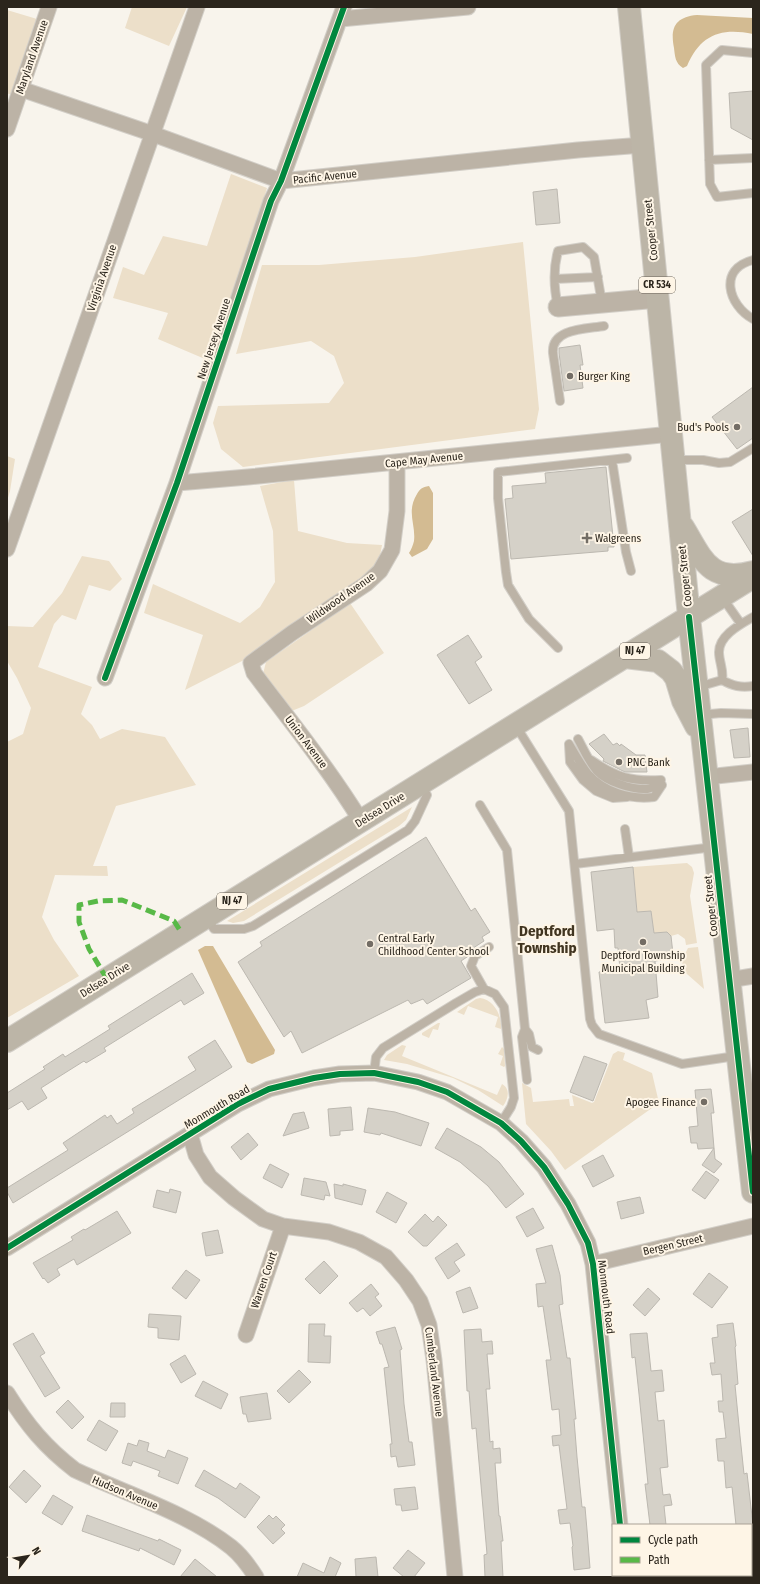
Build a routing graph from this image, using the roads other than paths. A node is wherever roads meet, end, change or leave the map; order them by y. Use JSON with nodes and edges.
{"nodes":[{"id":1,"x":49,"y":7,"type":"edge"},
{"id":2,"x":197,"y":7,"type":"edge"},
{"id":3,"x":468,"y":7,"type":"edge"},
{"id":4,"x":629,"y":7,"type":"edge"},
{"id":5,"x":342,"y":13,"type":"edge"},
{"id":6,"x":753,"y":53,"type":"edge"},
{"id":7,"x":21,"y":89,"type":"junction"},
{"id":8,"x":7,"y":129,"type":"edge"},
{"id":9,"x":153,"y":134,"type":"junction"},
{"id":10,"x":643,"y":145,"type":"junction"},
{"id":11,"x":753,"y":158,"type":"edge"},
{"id":12,"x":709,"y":160,"type":"junction"},
{"id":13,"x":281,"y":181,"type":"junction"},
{"id":14,"x":753,"y":193,"type":"edge"},
{"id":15,"x":753,"y":260,"type":"edge"},
{"id":16,"x":598,"y":277,"type":"junction"},
{"id":17,"x":555,"y":279,"type":"junction"},
{"id":18,"x":658,"y":298,"type":"junction"},
{"id":19,"x":602,"y":303,"type":"junction"},
{"id":20,"x":558,"y":307,"type":"joint"},
{"id":21,"x":753,"y":319,"type":"edge"},
{"id":22,"x":604,"y":326,"type":"dead end"},
{"id":23,"x":560,"y":401,"type":"dead end"},
{"id":24,"x":671,"y":434,"type":"junction"},
{"id":25,"x":753,"y":448,"type":"edge"},
{"id":26,"x":627,"y":458,"type":"dead end"},
{"id":27,"x":612,"y":460,"type":"junction"},
{"id":28,"x":674,"y":460,"type":"junction"},
{"id":29,"x":397,"y":462,"type":"junction"},
{"id":30,"x":177,"y":483,"type":"junction"},
{"id":31,"x":680,"y":522,"type":"junction"},
{"id":32,"x":7,"y":549,"type":"edge"},
{"id":33,"x":631,"y":571,"type":"dead end"},
{"id":34,"x":753,"y":572,"type":"edge"},
{"id":35,"x":753,"y":578,"type":"edge"},
{"id":36,"x":722,"y":597,"type":"junction"},
{"id":37,"x":753,"y":616,"type":"edge"},
{"id":38,"x":689,"y":617,"type":"junction"},
{"id":39,"x":741,"y":624,"type":"junction"},
{"id":40,"x":558,"y":648,"type":"dead end"},
{"id":41,"x":625,"y":657,"type":"junction"},
{"id":42,"x":251,"y":663,"type":"joint"},
{"id":43,"x":105,"y":678,"type":"dead end"},
{"id":44,"x":722,"y":680,"type":"junction"},
{"id":45,"x":753,"y":686,"type":"edge"},
{"id":46,"x":697,"y":687,"type":"junction"},
{"id":47,"x":753,"y":714,"type":"edge"},
{"id":48,"x":700,"y":715,"type":"junction"},
{"id":49,"x":515,"y":725,"type":"junction"},
{"id":50,"x":578,"y":739,"type":"dead end"},
{"id":51,"x":703,"y":741,"type":"junction"},
{"id":52,"x":570,"y":744,"type":"dead end"},
{"id":53,"x":588,"y":757,"type":"junction"},
{"id":54,"x":753,"y":772,"type":"edge"},
{"id":55,"x":707,"y":777,"type":"junction"},
{"id":56,"x":661,"y":780,"type":"dead end"},
{"id":57,"x":421,"y":784,"type":"junction"},
{"id":58,"x":480,"y":805,"type":"dead end"},
{"id":59,"x":361,"y":821,"type":"junction"},
{"id":60,"x":625,"y":828,"type":"dead end"},
{"id":61,"x":715,"y":847,"type":"junction"},
{"id":62,"x":629,"y":857,"type":"junction"},
{"id":63,"x":575,"y":864,"type":"junction"},
{"id":64,"x":206,"y":917,"type":"junction"},
{"id":65,"x":489,"y":947,"type":"dead end"},
{"id":66,"x":753,"y":976,"type":"edge"},
{"id":67,"x":729,"y":980,"type":"junction"},
{"id":68,"x":484,"y":989,"type":"junction"},
{"id":69,"x":525,"y":1029,"type":"junction"},
{"id":70,"x":7,"y":1041,"type":"edge"},
{"id":71,"x":538,"y":1050,"type":"dead end"},
{"id":72,"x":738,"y":1056,"type":"junction"},
{"id":73,"x":374,"y":1073,"type":"junction"},
{"id":74,"x":527,"y":1080,"type":"dead end"},
{"id":75,"x":501,"y":1123,"type":"junction"},
{"id":76,"x":190,"y":1134,"type":"junction"},
{"id":77,"x":753,"y":1184,"type":"edge"},
{"id":78,"x":283,"y":1226,"type":"junction"},
{"id":79,"x":753,"y":1226,"type":"edge"},
{"id":80,"x":7,"y":1248,"type":"edge"},
{"id":81,"x":593,"y":1264,"type":"junction"},
{"id":82,"x":246,"y":1335,"type":"dead end"},
{"id":83,"x":7,"y":1393,"type":"edge"},
{"id":84,"x":620,"y":1524,"type":"edge"},
{"id":85,"x":256,"y":1577,"type":"edge"},
{"id":86,"x":455,"y":1577,"type":"edge"}],
"edges":[{"from":1,"to":7,"type":"street","name":"Maryland Avenue"},
{"from":2,"to":9,"type":"street","name":"Virginia Avenue"},
{"from":3,"to":5,"type":"street"},
{"from":4,"to":10,"type":"main road","name":"Cooper Street","number":"CR 534"},
{"from":5,"to":13,"type":"street","name":"New Jersey Avenue"},
{"from":6,"to":12,"type":"lane"},
{"from":7,"to":8,"type":"street","name":"Maryland Avenue"},
{"from":7,"to":9,"type":"street","name":"Pacific Avenue"},
{"from":9,"to":13,"type":"street","name":"Pacific Avenue"},
{"from":9,"to":32,"type":"street","name":"Virginia Avenue"},
{"from":10,"to":13,"type":"street","name":"Pacific Avenue"},
{"from":10,"to":18,"type":"main road","name":"Cooper Street","number":"CR 534"},
{"from":11,"to":12,"type":"lane"},
{"from":12,"to":14,"type":"lane"},
{"from":13,"to":30,"type":"street","name":"New Jersey Avenue"},
{"from":15,"to":21,"type":"lane"},
{"from":16,"to":17,"type":"lane"},
{"from":16,"to":17,"type":"lane"},
{"from":16,"to":19,"type":"lane"},
{"from":17,"to":20,"type":"lane"},
{"from":18,"to":19,"type":"street"},
{"from":18,"to":24,"type":"main road","name":"Cooper Street","number":"CR 534"},
{"from":19,"to":20,"type":"street"},
{"from":22,"to":23,"type":"lane"},
{"from":24,"to":28,"type":"main road","name":"Cooper Street","number":"CR 534"},
{"from":24,"to":29,"type":"street","name":"Cape May Avenue"},
{"from":25,"to":28,"type":"lane"},
{"from":26,"to":27,"type":"lane"},
{"from":27,"to":33,"type":"lane"},
{"from":27,"to":40,"type":"lane"},
{"from":28,"to":31,"type":"main road","name":"Cooper Street","number":"CR 534"},
{"from":29,"to":30,"type":"street","name":"Cape May Avenue"},
{"from":29,"to":42,"type":"street","name":"Wildwood Avenue"},
{"from":30,"to":43,"type":"street","name":"New Jersey Avenue"},
{"from":31,"to":34,"type":"main road"},
{"from":31,"to":38,"type":"main road","name":"Cooper Street","number":"CR 534"},
{"from":35,"to":36,"type":"main road","name":"Delsea Drive","number":"NJ 47"},
{"from":36,"to":38,"type":"main road","name":"Delsea Drive","number":"NJ 47"},
{"from":36,"to":39,"type":"lane"},
{"from":37,"to":39,"type":"lane"},
{"from":38,"to":41,"type":"main road","name":"Delsea Drive","number":"NJ 47"},
{"from":38,"to":46,"type":"main road","name":"Cooper Street","number":"CR 534"},
{"from":39,"to":44,"type":"lane"},
{"from":41,"to":49,"type":"main road","name":"Delsea Drive","number":"NJ 47"},
{"from":41,"to":51,"type":"main road"},
{"from":42,"to":59,"type":"street","name":"Union Avenue"},
{"from":44,"to":45,"type":"lane"},
{"from":44,"to":46,"type":"lane"},
{"from":46,"to":48,"type":"main road","name":"Cooper Street","number":"CR 534"},
{"from":47,"to":48,"type":"lane"},
{"from":48,"to":51,"type":"main road","name":"Cooper Street","number":"CR 534"},
{"from":49,"to":57,"type":"main road","name":"Delsea Drive","number":"NJ 47"},
{"from":49,"to":63,"type":"lane"},
{"from":50,"to":53,"type":"lane"},
{"from":51,"to":55,"type":"main road","name":"Cooper Street","number":"CR 534"},
{"from":52,"to":53,"type":"lane"},
{"from":53,"to":56,"type":"lane"},
{"from":54,"to":55,"type":"street"},
{"from":55,"to":61,"type":"main road","name":"Cooper Street","number":"CR 534"},
{"from":57,"to":59,"type":"main road","name":"Delsea Drive","number":"NJ 47"},
{"from":57,"to":64,"type":"lane"},
{"from":58,"to":69,"type":"lane"},
{"from":59,"to":64,"type":"main road","name":"Delsea Drive","number":"NJ 47"},
{"from":60,"to":62,"type":"lane"},
{"from":61,"to":62,"type":"lane"},
{"from":61,"to":67,"type":"main road","name":"Cooper Street","number":"CR 534"},
{"from":62,"to":63,"type":"lane"},
{"from":63,"to":72,"type":"lane"},
{"from":64,"to":70,"type":"main road","name":"Delsea Drive","number":"NJ 47"},
{"from":65,"to":68,"type":"lane"},
{"from":66,"to":67,"type":"street"},
{"from":67,"to":72,"type":"main road","name":"Cooper Street","number":"CR 534"},
{"from":68,"to":73,"type":"lane"},
{"from":68,"to":75,"type":"lane"},
{"from":69,"to":71,"type":"lane"},
{"from":69,"to":74,"type":"lane"},
{"from":72,"to":77,"type":"main road","name":"Cooper Street","number":"CR 534"},
{"from":73,"to":75,"type":"street","name":"Monmouth Road"},
{"from":73,"to":76,"type":"street","name":"Monmouth Road"},
{"from":75,"to":81,"type":"street","name":"Monmouth Road"},
{"from":76,"to":78,"type":"street","name":"Cumberland Avenue"},
{"from":76,"to":80,"type":"street","name":"Monmouth Road"},
{"from":78,"to":82,"type":"street","name":"Warren Court"},
{"from":78,"to":86,"type":"street","name":"Cumberland Avenue"},
{"from":79,"to":81,"type":"street","name":"Bergen Street"},
{"from":81,"to":84,"type":"street","name":"Monmouth Road"},
{"from":83,"to":85,"type":"street","name":"Hudson Avenue"}]}
